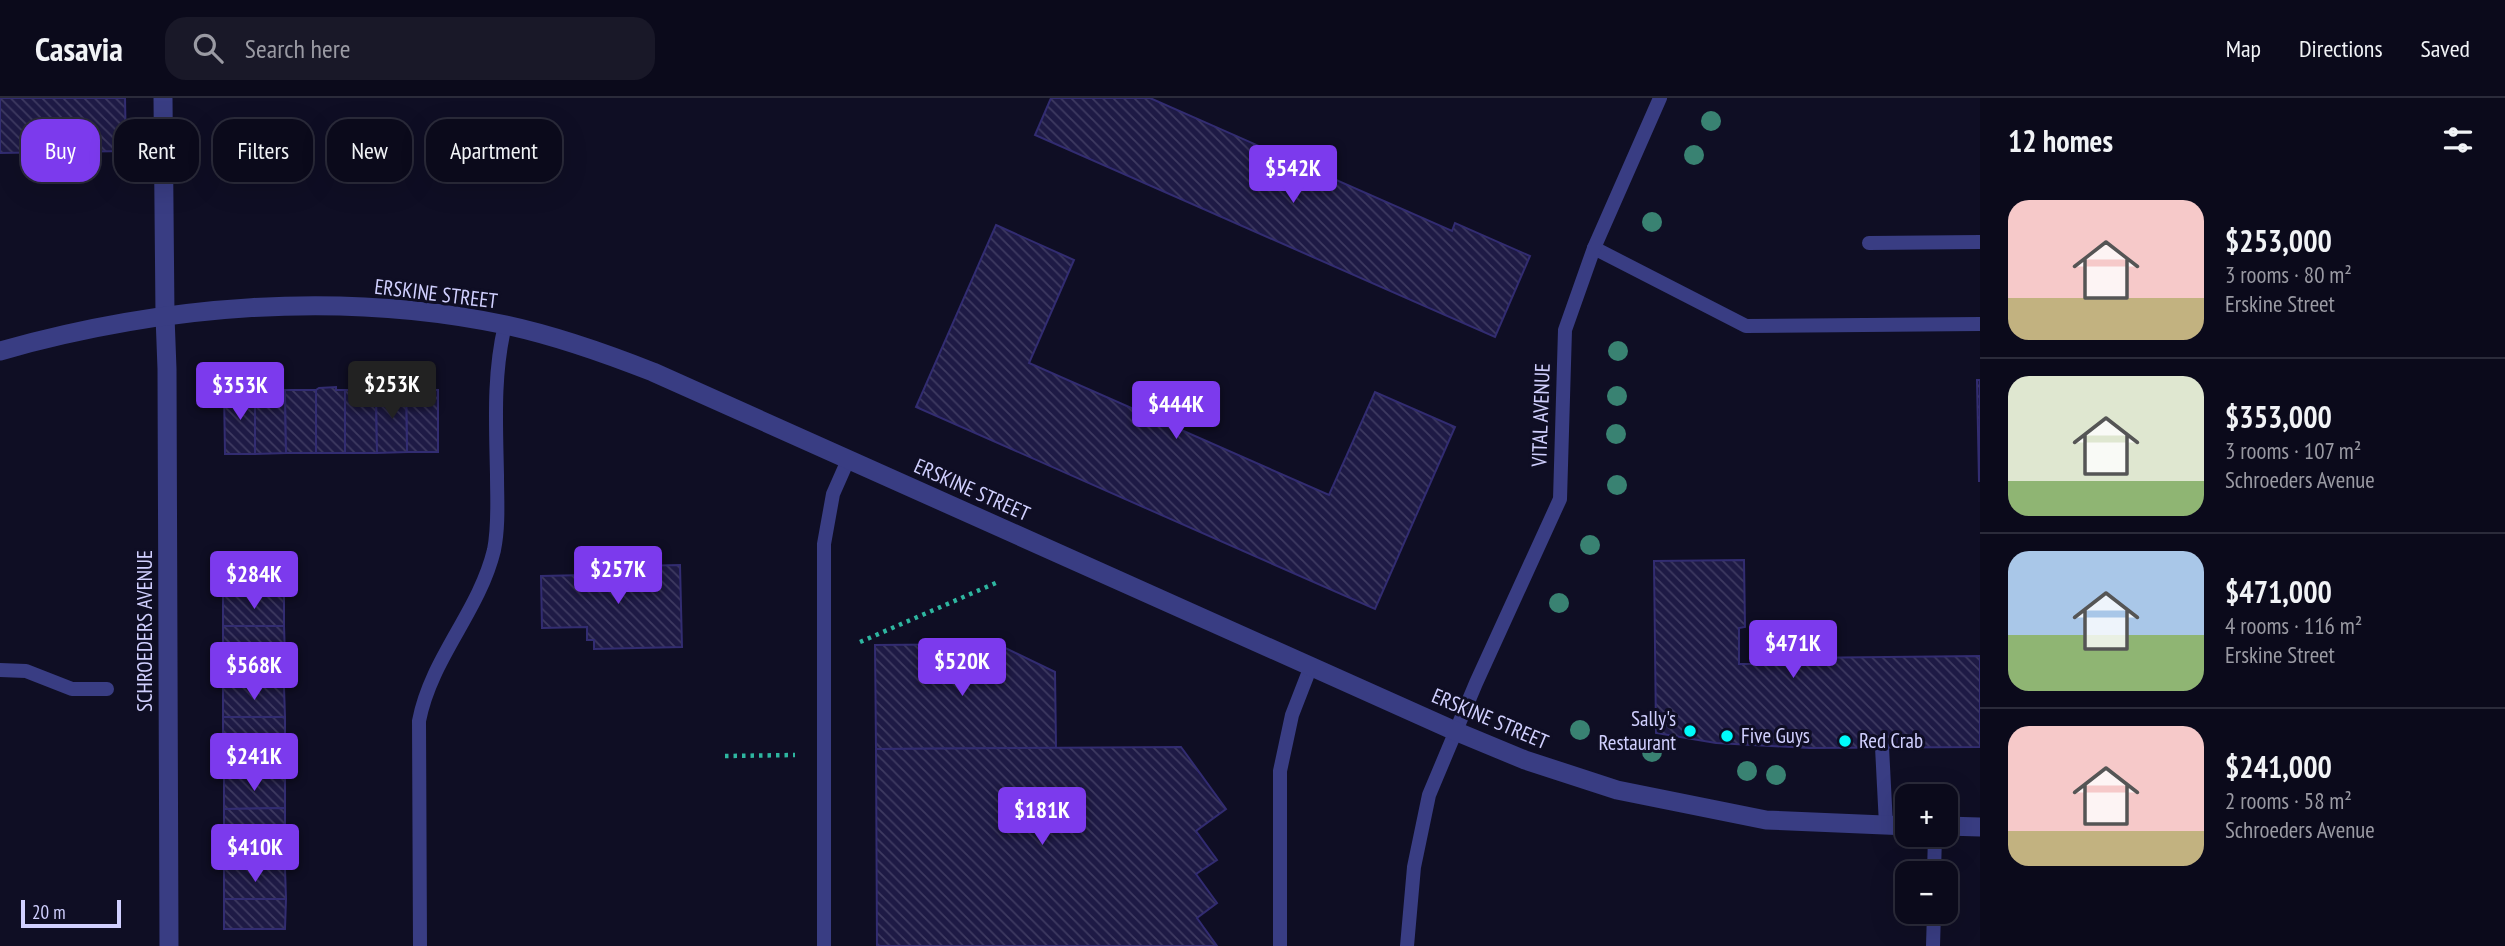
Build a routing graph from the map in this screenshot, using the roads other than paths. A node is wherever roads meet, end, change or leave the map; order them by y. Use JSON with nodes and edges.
{"nodes":[{"id":1,"x":163,"y":98,"type":"edge"},
{"id":2,"x":1660,"y":98,"type":"edge"},
{"id":3,"x":1980,"y":242,"type":"edge"},
{"id":4,"x":1869,"y":243,"type":"dead end"},
{"id":5,"x":1594,"y":248,"type":"junction"},
{"id":6,"x":165,"y":316,"type":"junction"},
{"id":7,"x":1980,"y":324,"type":"edge"},
{"id":8,"x":505,"y":325,"type":"junction"},
{"id":9,"x":4,"y":347,"type":"edge"},
{"id":10,"x":848,"y":460,"type":"junction"},
{"id":11,"x":1311,"y":666,"type":"junction"},
{"id":12,"x":0,"y":670,"type":"edge"},
{"id":13,"x":107,"y":689,"type":"dead end"},
{"id":14,"x":1455,"y":731,"type":"junction"},
{"id":15,"x":1882,"y":747,"type":"dead end"},
{"id":16,"x":1886,"y":825,"type":"junction"},
{"id":17,"x":1895,"y":825,"type":"edge"},
{"id":18,"x":1958,"y":827,"type":"edge"},
{"id":19,"x":1980,"y":827,"type":"edge"},
{"id":20,"x":1934,"y":924,"type":"edge"},
{"id":21,"x":169,"y":946,"type":"edge"},
{"id":22,"x":420,"y":946,"type":"edge"},
{"id":23,"x":824,"y":946,"type":"edge"},
{"id":24,"x":1280,"y":946,"type":"edge"},
{"id":25,"x":1407,"y":946,"type":"edge"},
{"id":26,"x":1933,"y":946,"type":"edge"}],
"edges":[{"from":1,"to":6,"type":"street","name":"SCHROEDERS AVENUE"},
{"from":2,"to":5,"type":"lane","name":"VITAL AVENUE"},
{"from":3,"to":4,"type":"lane"},
{"from":5,"to":7,"type":"lane"},
{"from":5,"to":14,"type":"lane","name":"VITAL AVENUE"},
{"from":6,"to":8,"type":"street","name":"ERSKINE STREET"},
{"from":6,"to":9,"type":"street","name":"ERSKINE STREET"},
{"from":6,"to":21,"type":"street","name":"SCHROEDERS AVENUE"},
{"from":8,"to":10,"type":"street","name":"ERSKINE STREET"},
{"from":8,"to":22,"type":"lane"},
{"from":10,"to":11,"type":"street","name":"ERSKINE STREET"},
{"from":10,"to":23,"type":"lane"},
{"from":11,"to":14,"type":"street","name":"ERSKINE STREET"},
{"from":11,"to":24,"type":"lane"},
{"from":12,"to":13,"type":"lane"},
{"from":14,"to":16,"type":"street","name":"ERSKINE STREET"},
{"from":14,"to":25,"type":"lane","name":"VITAL AVENUE"},
{"from":15,"to":16,"type":"lane"},
{"from":16,"to":17,"type":"street","name":"ERSKINE STREET"},
{"from":18,"to":19,"type":"street"},
{"from":20,"to":26,"type":"lane"}]}
